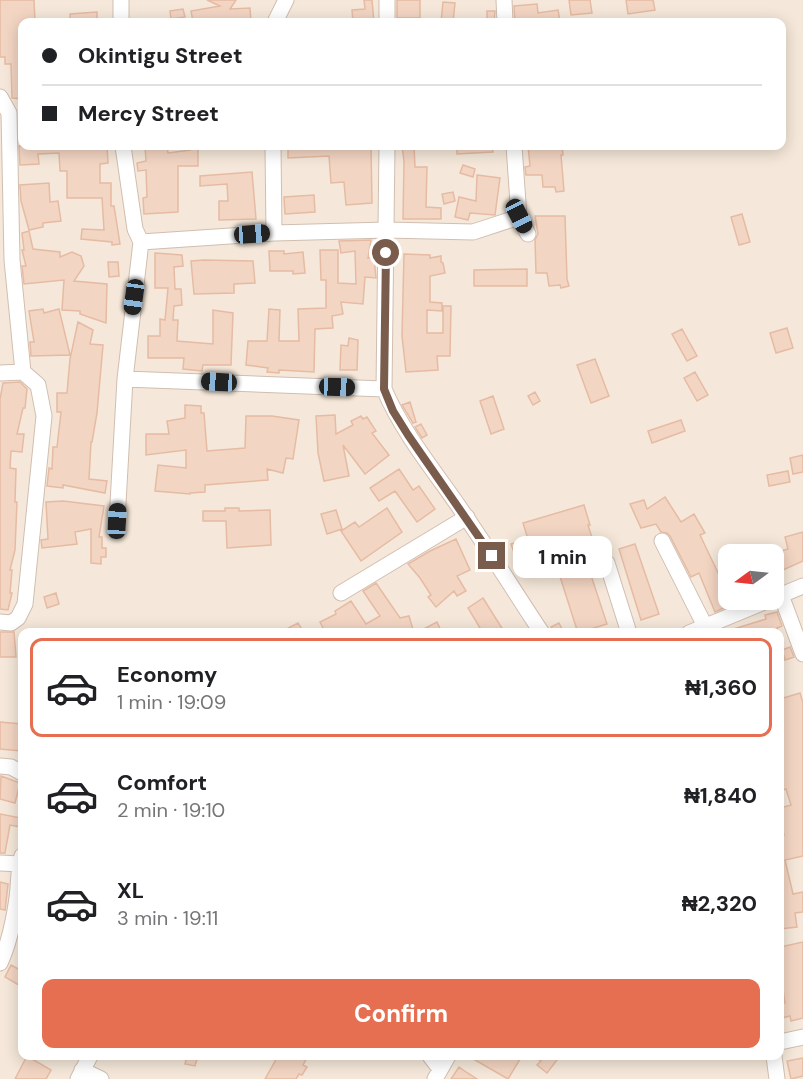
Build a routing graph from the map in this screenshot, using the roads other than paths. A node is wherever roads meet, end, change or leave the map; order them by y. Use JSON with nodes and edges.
{"nodes":[{"id":1,"x":122,"y":0,"type":"edge"},
{"id":2,"x":286,"y":0,"type":"edge"},
{"id":3,"x":387,"y":0,"type":"edge"},
{"id":4,"x":504,"y":0,"type":"edge"},
{"id":5,"x":121,"y":18,"type":"edge"},
{"id":6,"x":277,"y":18,"type":"edge"},
{"id":7,"x":387,"y":18,"type":"edge"},
{"id":8,"x":505,"y":18,"type":"edge"},
{"id":9,"x":0,"y":97,"type":"edge"},
{"id":10,"x":16,"y":113,"type":"edge"},
{"id":11,"x":124,"y":150,"type":"edge"},
{"id":12,"x":273,"y":150,"type":"edge"},
{"id":13,"x":387,"y":150,"type":"edge"},
{"id":14,"x":514,"y":150,"type":"edge"},
{"id":15,"x":519,"y":216,"type":"junction"},
{"id":16,"x":387,"y":230,"type":"junction"},
{"id":17,"x":274,"y":233,"type":"junction"},
{"id":18,"x":528,"y":234,"type":"dead end"},
{"id":19,"x":141,"y":242,"type":"junction"},
{"id":20,"x":6,"y":262,"type":"edge"},
{"id":21,"x":23,"y":372,"type":"junction"},
{"id":22,"x":0,"y":373,"type":"edge"},
{"id":23,"x":125,"y":379,"type":"junction"},
{"id":24,"x":384,"y":389,"type":"junction"},
{"id":25,"x":467,"y":518,"type":"junction"},
{"id":26,"x":117,"y":521,"type":"dead end"},
{"id":27,"x":662,"y":541,"type":"dead end"},
{"id":28,"x":607,"y":563,"type":"dead end"},
{"id":29,"x":803,"y":586,"type":"edge"},
{"id":30,"x":341,"y":593,"type":"dead end"},
{"id":31,"x":784,"y":594,"type":"edge"},
{"id":32,"x":745,"y":610,"type":"edge"},
{"id":33,"x":781,"y":610,"type":"edge"},
{"id":34,"x":0,"y":622,"type":"edge"},
{"id":35,"x":705,"y":626,"type":"junction"},
{"id":36,"x":539,"y":628,"type":"edge"},
{"id":37,"x":627,"y":628,"type":"edge"},
{"id":38,"x":700,"y":628,"type":"edge"},
{"id":39,"x":803,"y":654,"type":"edge"},
{"id":40,"x":0,"y":766,"type":"edge"},
{"id":41,"x":18,"y":771,"type":"edge"},
{"id":42,"x":18,"y":860,"type":"edge"},
{"id":43,"x":0,"y":863,"type":"edge"},
{"id":44,"x":18,"y":891,"type":"edge"},
{"id":45,"x":0,"y":963,"type":"edge"},
{"id":46,"x":803,"y":1037,"type":"edge"},
{"id":47,"x":784,"y":1041,"type":"edge"},
{"id":48,"x":88,"y":1060,"type":"edge"},
{"id":49,"x":775,"y":1060,"type":"edge"},
{"id":50,"x":80,"y":1074,"type":"edge"},
{"id":51,"x":101,"y":1079,"type":"edge"},
{"id":52,"x":777,"y":1079,"type":"edge"}],
"edges":[{"from":1,"to":5,"type":"street"},
{"from":2,"to":6,"type":"street"},
{"from":3,"to":7,"type":"street"},
{"from":4,"to":8,"type":"street"},
{"from":9,"to":10,"type":"street"},
{"from":10,"to":20,"type":"street"},
{"from":11,"to":19,"type":"street"},
{"from":12,"to":17,"type":"street"},
{"from":13,"to":16,"type":"street"},
{"from":14,"to":15,"type":"street"},
{"from":15,"to":16,"type":"street"},
{"from":15,"to":18,"type":"street"},
{"from":16,"to":17,"type":"street"},
{"from":16,"to":24,"type":"street"},
{"from":17,"to":19,"type":"street"},
{"from":19,"to":23,"type":"street"},
{"from":20,"to":21,"type":"street"},
{"from":21,"to":22,"type":"street"},
{"from":21,"to":34,"type":"street"},
{"from":23,"to":24,"type":"street"},
{"from":23,"to":26,"type":"street"},
{"from":24,"to":25,"type":"street"},
{"from":25,"to":30,"type":"street"},
{"from":25,"to":36,"type":"street"},
{"from":27,"to":35,"type":"street"},
{"from":28,"to":37,"type":"street"},
{"from":29,"to":31,"type":"street"},
{"from":32,"to":35,"type":"street"},
{"from":33,"to":39,"type":"street"},
{"from":35,"to":38,"type":"street"},
{"from":40,"to":41,"type":"street"},
{"from":42,"to":43,"type":"street"},
{"from":44,"to":45,"type":"street"},
{"from":46,"to":47,"type":"street"},
{"from":48,"to":50,"type":"street"},
{"from":49,"to":52,"type":"street"},
{"from":50,"to":51,"type":"street"}]}
